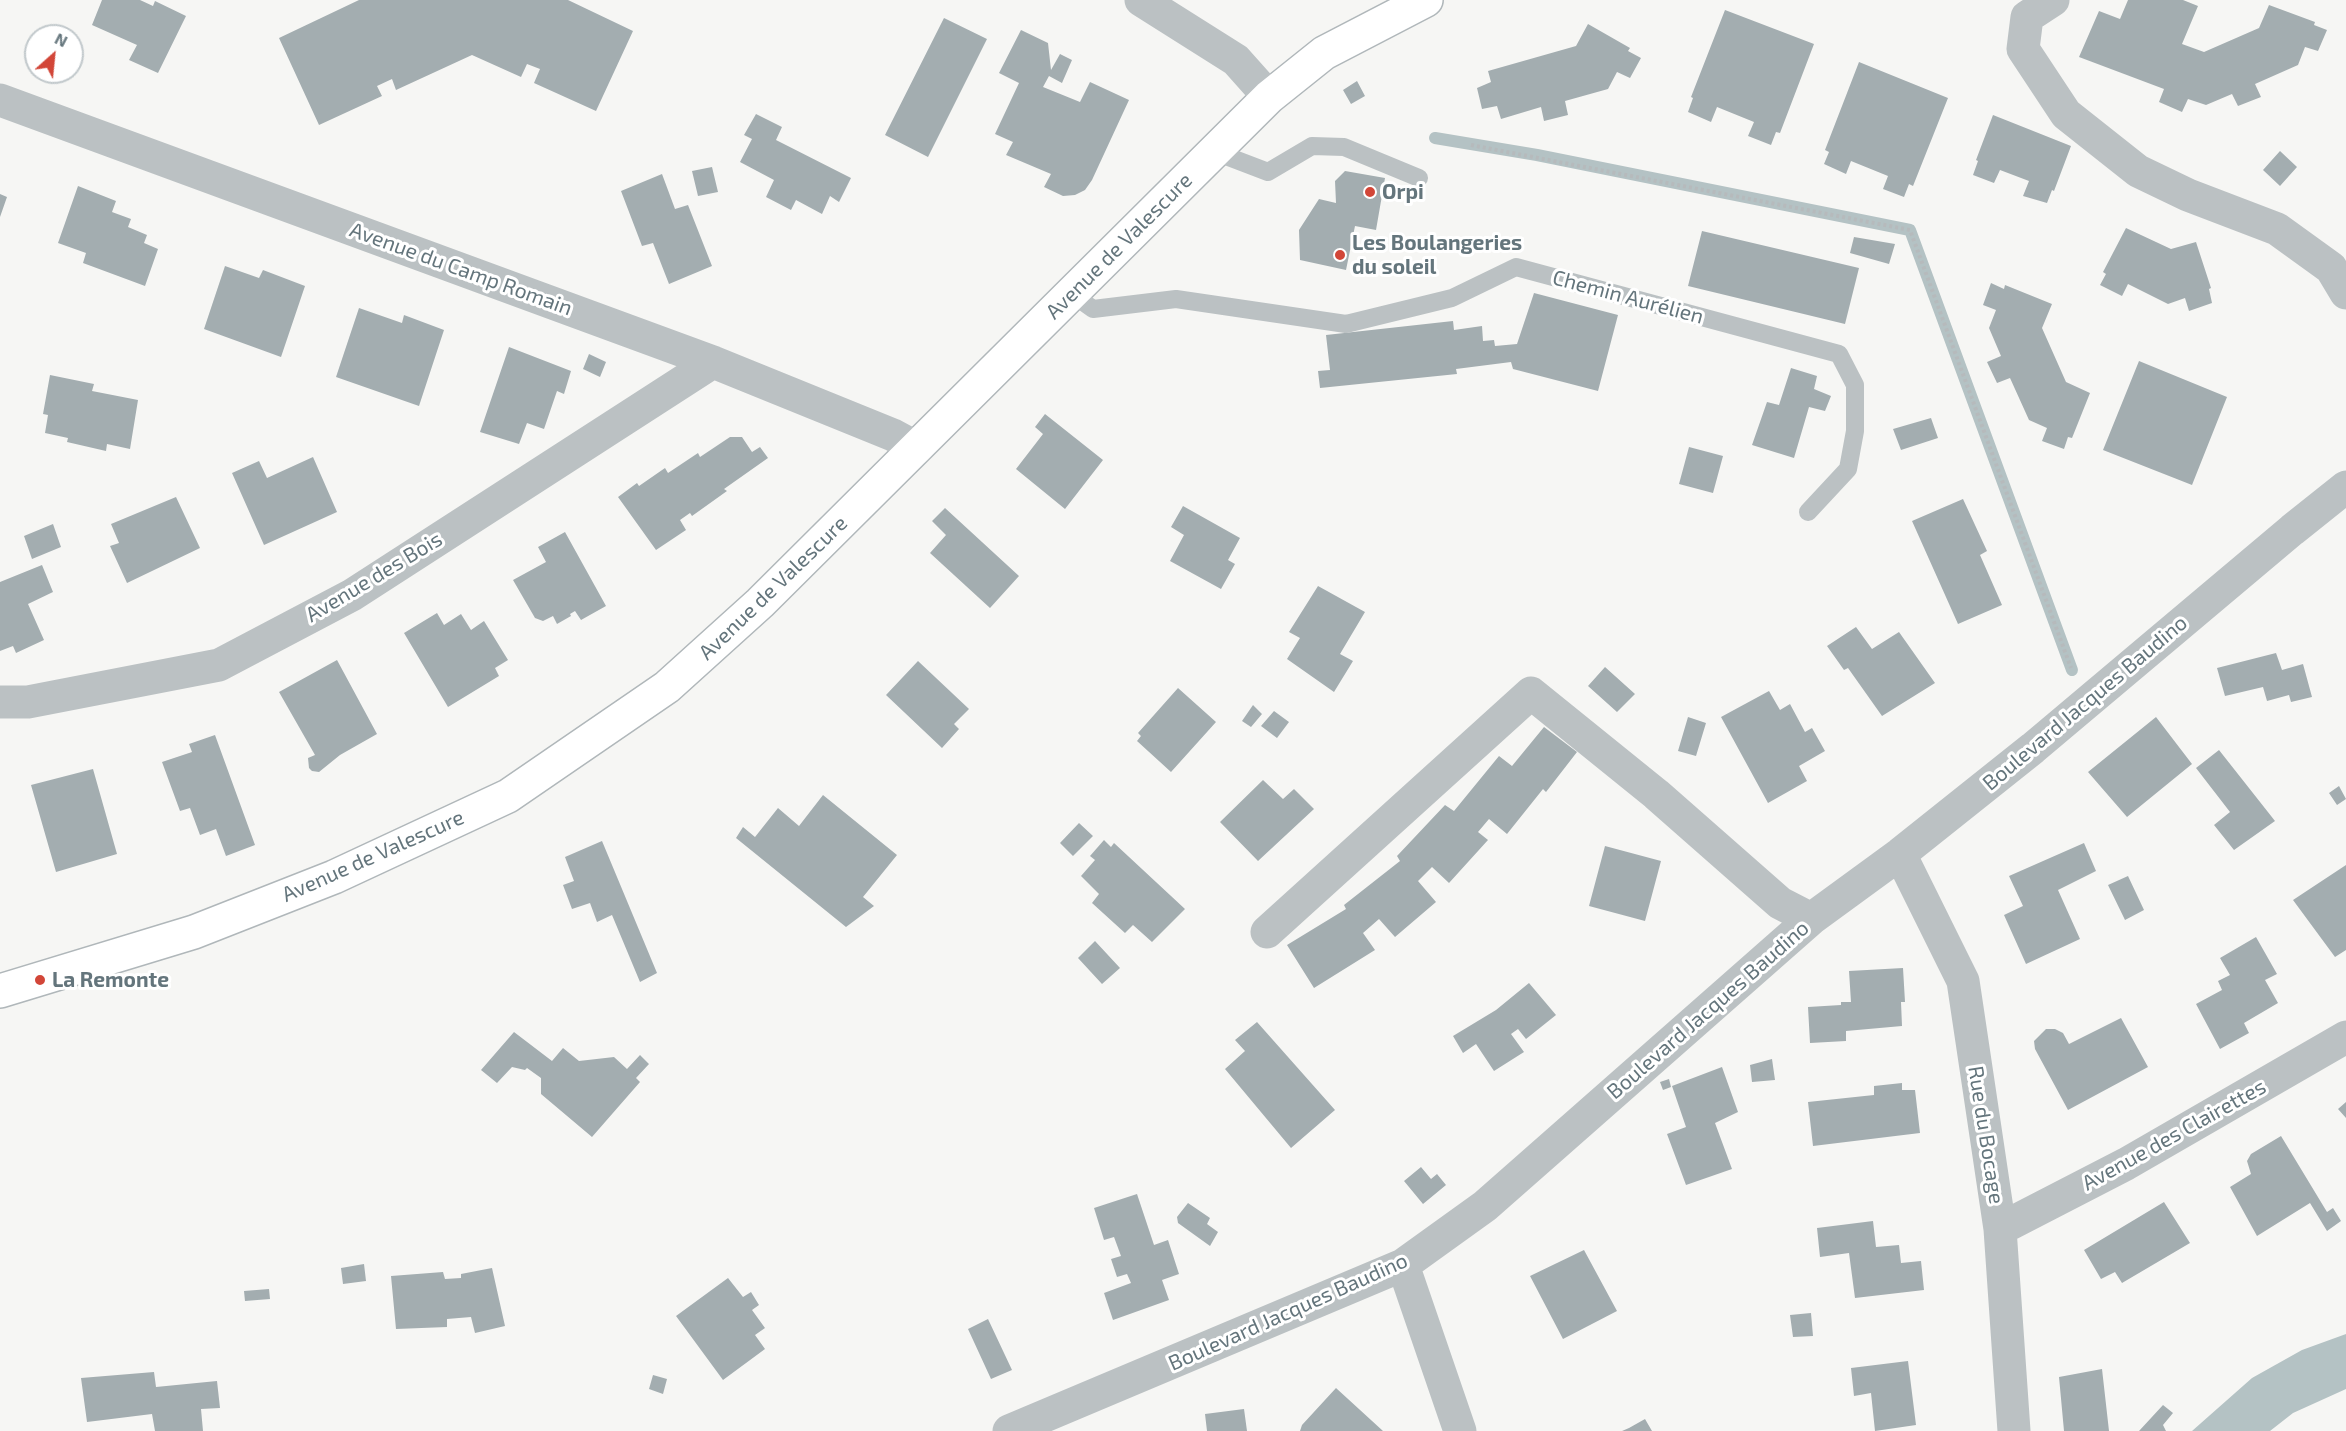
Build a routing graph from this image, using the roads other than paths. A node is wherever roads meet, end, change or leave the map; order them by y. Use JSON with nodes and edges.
{"nodes":[{"id":1,"x":1141,"y":0,"type":"edge"},
{"id":2,"x":1426,"y":0,"type":"edge"},
{"id":3,"x":2052,"y":0,"type":"edge"},
{"id":4,"x":1269,"y":97,"type":"junction"},
{"id":5,"x":0,"y":100,"type":"edge"},
{"id":6,"x":1213,"y":151,"type":"junction"},
{"id":7,"x":1419,"y":178,"type":"dead end"},
{"id":8,"x":2346,"y":293,"type":"edge"},
{"id":9,"x":1072,"y":294,"type":"junction"},
{"id":10,"x":712,"y":362,"type":"junction"},
{"id":11,"x":917,"y":448,"type":"junction"},
{"id":12,"x":2346,"y":487,"type":"edge"},
{"id":13,"x":1808,"y":512,"type":"dead end"},
{"id":14,"x":0,"y":702,"type":"edge"},
{"id":15,"x":1900,"y":854,"type":"junction"},
{"id":16,"x":1811,"y":919,"type":"junction"},
{"id":17,"x":1267,"y":933,"type":"dead end"},
{"id":18,"x":0,"y":991,"type":"edge"},
{"id":19,"x":2346,"y":1037,"type":"edge"},
{"id":20,"x":2000,"y":1229,"type":"junction"},
{"id":21,"x":1403,"y":1265,"type":"junction"},
{"id":22,"x":1009,"y":1431,"type":"edge"},
{"id":23,"x":1460,"y":1431,"type":"edge"},
{"id":24,"x":2014,"y":1431,"type":"edge"}],
"edges":[{"from":1,"to":4,"type":"street"},
{"from":2,"to":4,"type":"main road","name":"Avenue de Valescure"},
{"from":3,"to":8,"type":"street"},
{"from":4,"to":6,"type":"main road","name":"Avenue de Valescure"},
{"from":5,"to":10,"type":"street","name":"Avenue du Camp Romain"},
{"from":6,"to":7,"type":"lane"},
{"from":6,"to":9,"type":"main road","name":"Avenue de Valescure"},
{"from":9,"to":11,"type":"main road","name":"Avenue de Valescure"},
{"from":9,"to":13,"type":"lane","name":"Chemin Aurélien"},
{"from":10,"to":11,"type":"street","name":"Avenue du Camp Romain"},
{"from":10,"to":14,"type":"street","name":"Avenue des Bois"},
{"from":11,"to":18,"type":"main road","name":"Avenue de Valescure"},
{"from":12,"to":15,"type":"street","name":"Boulevard Jacques Baudino"},
{"from":15,"to":16,"type":"street","name":"Boulevard Jacques Baudino"},
{"from":15,"to":20,"type":"street","name":"Rue du Bocage"},
{"from":16,"to":17,"type":"street"},
{"from":16,"to":21,"type":"street","name":"Boulevard Jacques Baudino"},
{"from":19,"to":20,"type":"street","name":"Avenue des Clairettes"},
{"from":20,"to":24,"type":"street","name":"Rue du Bocage"},
{"from":21,"to":22,"type":"street","name":"Boulevard Jacques Baudino"},
{"from":21,"to":23,"type":"street"}]}
